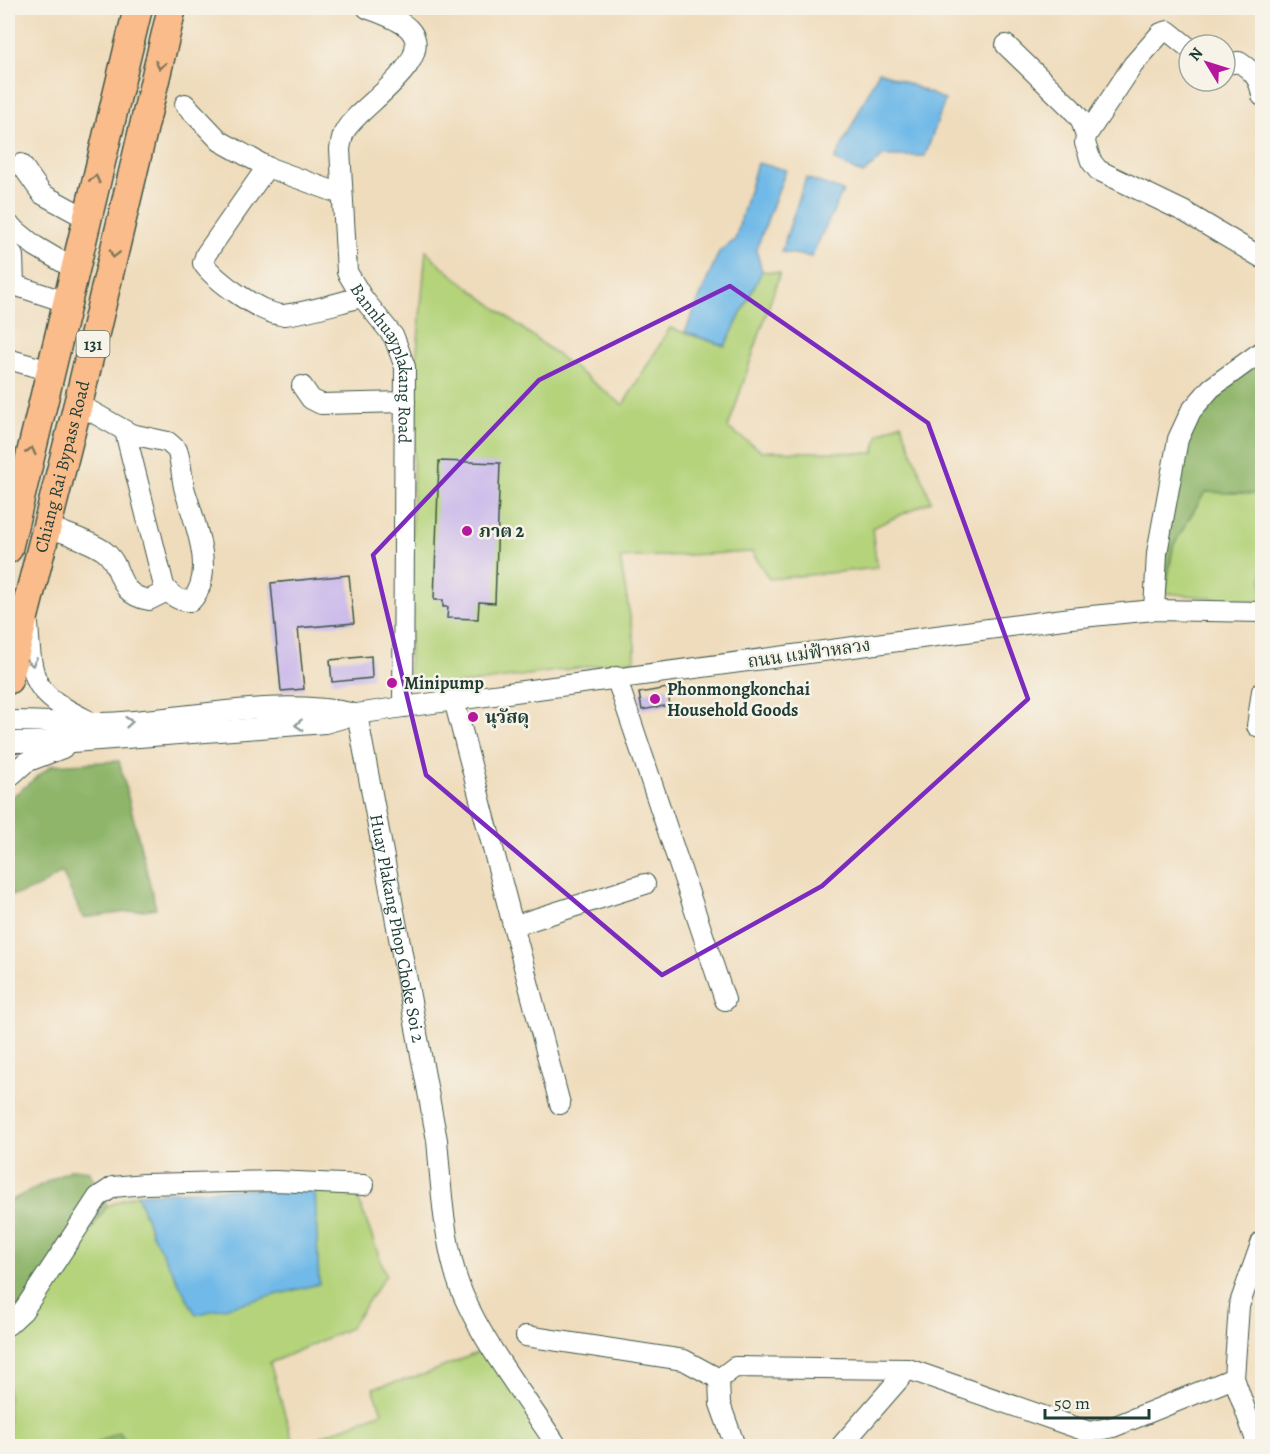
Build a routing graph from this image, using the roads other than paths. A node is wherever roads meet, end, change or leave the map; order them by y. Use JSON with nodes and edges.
{"nodes":[{"id":1,"x":138,"y":8,"type":"edge"},
{"id":2,"x":172,"y":8,"type":"edge"},
{"id":3,"x":367,"y":8,"type":"edge"},
{"id":4,"x":1177,"y":38,"type":"edge"},
{"id":5,"x":1006,"y":45,"type":"dead end"},
{"id":6,"x":1237,"y":62,"type":"edge"},
{"id":7,"x":1263,"y":96,"type":"edge"},
{"id":8,"x":185,"y":104,"type":"dead end"},
{"id":9,"x":1086,"y":136,"type":"junction"},
{"id":10,"x":21,"y":164,"type":"dead end"},
{"id":11,"x":267,"y":167,"type":"junction"},
{"id":12,"x":341,"y":194,"type":"junction"},
{"id":13,"x":86,"y":218,"type":"junction"},
{"id":14,"x":8,"y":224,"type":"edge"},
{"id":15,"x":8,"y":247,"type":"edge"},
{"id":16,"x":1263,"y":258,"type":"edge"},
{"id":17,"x":74,"y":269,"type":"junction"},
{"id":18,"x":362,"y":297,"type":"junction"},
{"id":19,"x":66,"y":302,"type":"junction"},
{"id":20,"x":1263,"y":351,"type":"edge"},
{"id":21,"x":8,"y":359,"type":"edge"},
{"id":22,"x":50,"y":371,"type":"junction"},
{"id":23,"x":302,"y":386,"type":"dead end"},
{"id":24,"x":405,"y":402,"type":"junction"},
{"id":25,"x":78,"y":404,"type":"junction"},
{"id":26,"x":125,"y":431,"type":"junction"},
{"id":27,"x":48,"y":526,"type":"junction"},
{"id":28,"x":8,"y":549,"type":"edge"},
{"id":29,"x":167,"y":591,"type":"junction"},
{"id":30,"x":27,"y":603,"type":"junction"},
{"id":31,"x":1154,"y":610,"type":"junction"},
{"id":32,"x":1263,"y":612,"type":"edge"},
{"id":33,"x":616,"y":677,"type":"junction"},
{"id":34,"x":8,"y":680,"type":"edge"},
{"id":35,"x":1263,"y":691,"type":"edge"},
{"id":36,"x":454,"y":700,"type":"junction"},
{"id":37,"x":403,"y":707,"type":"junction"},
{"id":38,"x":357,"y":714,"type":"junction"},
{"id":39,"x":8,"y":721,"type":"edge"},
{"id":40,"x":1257,"y":726,"type":"dead end"},
{"id":41,"x":90,"y":732,"type":"junction"},
{"id":42,"x":8,"y":742,"type":"edge"},
{"id":43,"x":8,"y":778,"type":"edge"},
{"id":44,"x":645,"y":884,"type":"dead end"},
{"id":45,"x":513,"y":926,"type":"junction"},
{"id":46,"x":725,"y":1000,"type":"dead end"},
{"id":47,"x":560,"y":1104,"type":"dead end"},
{"id":48,"x":364,"y":1185,"type":"dead end"},
{"id":49,"x":1263,"y":1241,"type":"edge"},
{"id":50,"x":8,"y":1324,"type":"edge"},
{"id":51,"x":526,"y":1336,"type":"dead end"},
{"id":52,"x":908,"y":1369,"type":"junction"},
{"id":53,"x":1234,"y":1378,"type":"junction"},
{"id":54,"x":719,"y":1379,"type":"junction"},
{"id":55,"x":1100,"y":1430,"type":"junction"},
{"id":56,"x":557,"y":1446,"type":"edge"},
{"id":57,"x":735,"y":1446,"type":"edge"},
{"id":58,"x":841,"y":1446,"type":"edge"},
{"id":59,"x":1112,"y":1446,"type":"edge"},
{"id":60,"x":1258,"y":1446,"type":"edge"}],
"edges":[{"from":13,"to":1,"type":"highway","name":"Chiang Rai Bypass Road","number":"131","one_way":true},
{"from":2,"to":25,"type":"highway","name":"Chiang Rai Bypass Road","number":"131","one_way":true},
{"from":3,"to":12,"type":"street","name":"Bannhuayplakang Road"},
{"from":4,"to":9,"type":"street"},
{"from":5,"to":9,"type":"street"},
{"from":6,"to":7,"type":"street"},
{"from":8,"to":11,"type":"street"},
{"from":9,"to":16,"type":"street"},
{"from":10,"to":13,"type":"street"},
{"from":11,"to":12,"type":"street"},
{"from":11,"to":18,"type":"street"},
{"from":12,"to":18,"type":"street","name":"Bannhuayplakang Road"},
{"from":13,"to":17,"type":"highway","name":"Chiang Rai Bypass Road","number":"131"},
{"from":14,"to":17,"type":"street"},
{"from":15,"to":19,"type":"street"},
{"from":17,"to":19,"type":"highway","name":"Chiang Rai Bypass Road","number":"131"},
{"from":18,"to":24,"type":"street","name":"Bannhuayplakang Road"},
{"from":19,"to":22,"type":"highway","name":"Chiang Rai Bypass Road","number":"131"},
{"from":20,"to":31,"type":"street"},
{"from":21,"to":22,"type":"street"},
{"from":28,"to":22,"type":"highway","name":"Chiang Rai Bypass Road","number":"131","one_way":true},
{"from":23,"to":24,"type":"street"},
{"from":24,"to":37,"type":"street","name":"Bannhuayplakang Road"},
{"from":25,"to":26,"type":"street"},
{"from":25,"to":27,"type":"highway","name":"Chiang Rai Bypass Road","number":"131"},
{"from":26,"to":29,"type":"street"},
{"from":26,"to":29,"type":"street"},
{"from":27,"to":29,"type":"street"},
{"from":27,"to":30,"type":"highway","name":"Chiang Rai Bypass Road","number":"131"},
{"from":30,"to":34,"type":"highway","name":"Chiang Rai Bypass Road","number":"131"},
{"from":30,"to":41,"type":"street","one_way":true},
{"from":31,"to":32,"type":"street","name":"ถนน แม่ฟ้าหลวง"},
{"from":31,"to":33,"type":"street","name":"ถนน แม่ฟ้าหลวง"},
{"from":33,"to":36,"type":"street","name":"ถนน แม่ฟ้าหลวง"},
{"from":33,"to":46,"type":"street"},
{"from":35,"to":40,"type":"street"},
{"from":36,"to":37,"type":"street","name":"ถนน แม่ฟ้าหลวง"},
{"from":36,"to":45,"type":"street"},
{"from":37,"to":38,"type":"street","name":"ถนน แม่ฟ้าหลวง"},
{"from":38,"to":41,"type":"street","name":"ถนน แม่ฟ้าหลวง"},
{"from":38,"to":56,"type":"street","name":"Huay Plakang Phop Choke Soi 2"},
{"from":39,"to":41,"type":"street"},
{"from":41,"to":42,"type":"street"},
{"from":41,"to":43,"type":"street"},
{"from":44,"to":45,"type":"street"},
{"from":45,"to":47,"type":"street"},
{"from":48,"to":50,"type":"street"},
{"from":49,"to":53,"type":"street"},
{"from":51,"to":54,"type":"street"},
{"from":52,"to":54,"type":"street"},
{"from":52,"to":55,"type":"street"},
{"from":52,"to":58,"type":"street"},
{"from":53,"to":55,"type":"street"},
{"from":53,"to":60,"type":"street"},
{"from":54,"to":57,"type":"street"},
{"from":55,"to":59,"type":"street"}]}
